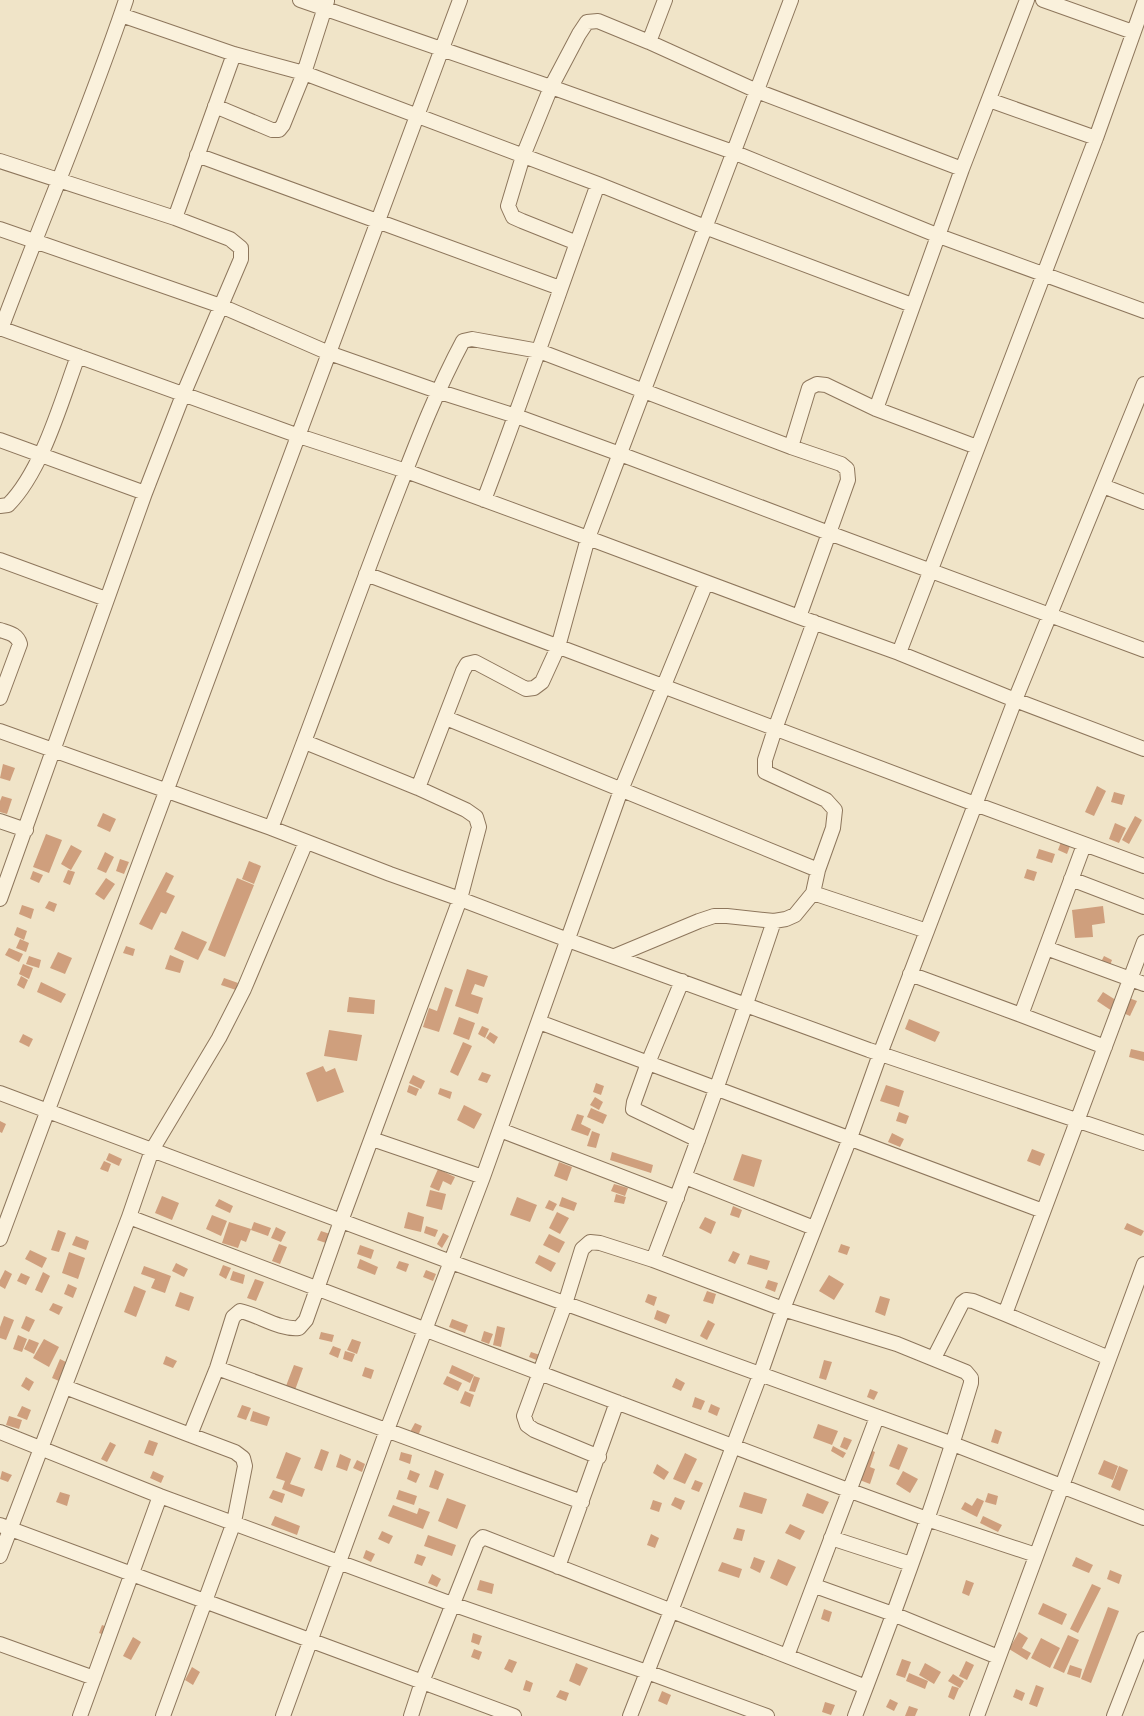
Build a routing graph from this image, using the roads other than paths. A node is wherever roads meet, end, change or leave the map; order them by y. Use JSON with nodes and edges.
{"nodes":[{"id":1,"x":126,"y":0,"type":"edge"},
{"id":2,"x":300,"y":0,"type":"edge"},
{"id":3,"x":460,"y":0,"type":"edge"},
{"id":4,"x":666,"y":0,"type":"edge"},
{"id":5,"x":791,"y":0,"type":"edge"},
{"id":6,"x":1027,"y":0,"type":"edge"},
{"id":7,"x":1043,"y":0,"type":"edge"},
{"id":8,"x":1144,"y":3,"type":"edge"},
{"id":9,"x":326,"y":4,"type":"edge"},
{"id":10,"x":121,"y":15,"type":"junction"},
{"id":11,"x":1133,"y":32,"type":"junction"},
{"id":12,"x":649,"y":42,"type":"junction"},
{"id":13,"x":442,"y":50,"type":"junction"},
{"id":14,"x":234,"y":54,"type":"junction"},
{"id":15,"x":304,"y":73,"type":"junction"},
{"id":16,"x":551,"y":87,"type":"junction"},
{"id":17,"x":757,"y":91,"type":"junction"},
{"id":18,"x":989,"y":100,"type":"junction"},
{"id":19,"x":215,"y":106,"type":"junction"},
{"id":20,"x":418,"y":116,"type":"junction"},
{"id":21,"x":1096,"y":138,"type":"junction"},
{"id":22,"x":733,"y":152,"type":"junction"},
{"id":23,"x":197,"y":155,"type":"junction"},
{"id":24,"x":523,"y":156,"type":"junction"},
{"id":25,"x":0,"y":160,"type":"edge"},
{"id":26,"x":962,"y":169,"type":"junction"},
{"id":27,"x":59,"y":181,"type":"junction"},
{"id":28,"x":598,"y":184,"type":"junction"},
{"id":29,"x":175,"y":218,"type":"junction"},
{"id":30,"x":378,"y":221,"type":"junction"},
{"id":31,"x":705,"y":227,"type":"junction"},
{"id":32,"x":0,"y":229,"type":"edge"},
{"id":33,"x":938,"y":236,"type":"junction"},
{"id":34,"x":34,"y":240,"type":"junction"},
{"id":35,"x":577,"y":243,"type":"junction"},
{"id":36,"x":1044,"y":275,"type":"junction"},
{"id":37,"x":560,"y":288,"type":"junction"},
{"id":38,"x":912,"y":305,"type":"junction"},
{"id":39,"x":221,"y":306,"type":"junction"},
{"id":40,"x":1144,"y":311,"type":"edge"},
{"id":41,"x":0,"y":329,"type":"edge"},
{"id":42,"x":539,"y":351,"type":"junction"},
{"id":43,"x":329,"y":353,"type":"junction"},
{"id":44,"x":78,"y":356,"type":"junction"},
{"id":45,"x":1144,"y":384,"type":"edge"},
{"id":46,"x":644,"y":390,"type":"junction"},
{"id":47,"x":437,"y":391,"type":"junction"},
{"id":48,"x":183,"y":395,"type":"junction"},
{"id":49,"x":876,"y":409,"type":"junction"},
{"id":50,"x":516,"y":416,"type":"junction"},
{"id":51,"x":299,"y":436,"type":"junction"},
{"id":52,"x":0,"y":440,"type":"edge"},
{"id":53,"x":791,"y":447,"type":"junction"},
{"id":54,"x":977,"y":447,"type":"junction"},
{"id":55,"x":620,"y":454,"type":"junction"},
{"id":56,"x":41,"y":455,"type":"junction"},
{"id":57,"x":406,"y":471,"type":"junction"},
{"id":58,"x":1103,"y":486,"type":"junction"},
{"id":59,"x":145,"y":493,"type":"junction"},
{"id":60,"x":484,"y":500,"type":"junction"},
{"id":61,"x":1144,"y":502,"type":"edge"},
{"id":62,"x":0,"y":506,"type":"edge"},
{"id":63,"x":830,"y":534,"type":"junction"},
{"id":64,"x":588,"y":538,"type":"junction"},
{"id":65,"x":0,"y":560,"type":"edge"},
{"id":66,"x":931,"y":572,"type":"junction"},
{"id":67,"x":366,"y":574,"type":"junction"},
{"id":68,"x":706,"y":583,"type":"junction"},
{"id":69,"x":106,"y":599,"type":"junction"},
{"id":70,"x":1050,"y":615,"type":"junction"},
{"id":71,"x":799,"y":617,"type":"junction"},
{"id":72,"x":814,"y":622,"type":"junction"},
{"id":73,"x":0,"y":630,"type":"edge"},
{"id":74,"x":558,"y":647,"type":"junction"},
{"id":75,"x":1144,"y":650,"type":"edge"},
{"id":76,"x":899,"y":653,"type":"junction"},
{"id":77,"x":664,"y":686,"type":"junction"},
{"id":78,"x":0,"y":698,"type":"edge"},
{"id":79,"x":1015,"y":700,"type":"junction"},
{"id":80,"x":446,"y":718,"type":"junction"},
{"id":81,"x":775,"y":728,"type":"junction"},
{"id":82,"x":0,"y":731,"type":"edge"},
{"id":83,"x":305,"y":742,"type":"junction"},
{"id":84,"x":1144,"y":749,"type":"edge"},
{"id":85,"x":52,"y":750,"type":"junction"},
{"id":86,"x":418,"y":788,"type":"junction"},
{"id":87,"x":621,"y":790,"type":"junction"},
{"id":88,"x":166,"y":792,"type":"junction"},
{"id":89,"x":975,"y":804,"type":"junction"},
{"id":90,"x":0,"y":821,"type":"edge"},
{"id":91,"x":271,"y":828,"type":"junction"},
{"id":92,"x":26,"y":830,"type":"junction"},
{"id":93,"x":306,"y":842,"type":"junction"},
{"id":94,"x":1084,"y":845,"type":"junction"},
{"id":95,"x":1144,"y":866,"type":"edge"},
{"id":96,"x":818,"y":870,"type":"junction"},
{"id":97,"x":1071,"y":879,"type":"junction"},
{"id":98,"x":1,"y":892,"type":"edge"},
{"id":99,"x":813,"y":893,"type":"junction"},
{"id":100,"x":460,"y":899,"type":"junction"},
{"id":101,"x":1144,"y":907,"type":"edge"},
{"id":102,"x":774,"y":921,"type":"junction"},
{"id":103,"x":927,"y":931,"type":"junction"},
{"id":104,"x":568,"y":940,"type":"junction"},
{"id":105,"x":1144,"y":942,"type":"edge"},
{"id":106,"x":1046,"y":948,"type":"junction"},
{"id":107,"x":615,"y":956,"type":"junction"},
{"id":108,"x":910,"y":974,"type":"junction"},
{"id":109,"x":1130,"y":979,"type":"junction"},
{"id":110,"x":682,"y":981,"type":"junction"},
{"id":111,"x":1144,"y":984,"type":"edge"},
{"id":112,"x":746,"y":1005,"type":"junction"},
{"id":113,"x":1021,"y":1015,"type":"junction"},
{"id":114,"x":539,"y":1022,"type":"junction"},
{"id":115,"x":1105,"y":1047,"type":"junction"},
{"id":116,"x":880,"y":1054,"type":"junction"},
{"id":117,"x":648,"y":1063,"type":"junction"},
{"id":118,"x":716,"y":1088,"type":"junction"},
{"id":119,"x":0,"y":1093,"type":"edge"},
{"id":120,"x":48,"y":1110,"type":"junction"},
{"id":121,"x":1077,"y":1121,"type":"junction"},
{"id":122,"x":500,"y":1130,"type":"junction"},
{"id":123,"x":372,"y":1138,"type":"junction"},
{"id":124,"x":850,"y":1138,"type":"junction"},
{"id":125,"x":698,"y":1140,"type":"junction"},
{"id":126,"x":1144,"y":1143,"type":"edge"},
{"id":127,"x":152,"y":1150,"type":"junction"},
{"id":128,"x":483,"y":1177,"type":"junction"},
{"id":129,"x":685,"y":1177,"type":"junction"},
{"id":130,"x":677,"y":1198,"type":"junction"},
{"id":131,"x":1044,"y":1210,"type":"junction"},
{"id":132,"x":129,"y":1218,"type":"junction"},
{"id":133,"x":341,"y":1221,"type":"junction"},
{"id":134,"x":3,"y":1224,"type":"edge"},
{"id":135,"x":814,"y":1228,"type":"junction"},
{"id":136,"x":0,"y":1239,"type":"edge"},
{"id":137,"x":653,"y":1260,"type":"junction"},
{"id":138,"x":451,"y":1262,"type":"junction"},
{"id":139,"x":1144,"y":1264,"type":"edge"},
{"id":140,"x":316,"y":1289,"type":"junction"},
{"id":141,"x":565,"y":1304,"type":"junction"},
{"id":142,"x":782,"y":1309,"type":"junction"},
{"id":143,"x":1005,"y":1314,"type":"junction"},
{"id":144,"x":425,"y":1329,"type":"junction"},
{"id":145,"x":934,"y":1358,"type":"junction"},
{"id":146,"x":1109,"y":1358,"type":"junction"},
{"id":147,"x":217,"y":1368,"type":"junction"},
{"id":148,"x":540,"y":1374,"type":"junction"},
{"id":149,"x":760,"y":1375,"type":"junction"},
{"id":150,"x":65,"y":1387,"type":"junction"},
{"id":151,"x":617,"y":1402,"type":"junction"},
{"id":152,"x":877,"y":1417,"type":"junction"},
{"id":153,"x":387,"y":1430,"type":"junction"},
{"id":154,"x":0,"y":1432,"type":"edge"},
{"id":155,"x":190,"y":1435,"type":"junction"},
{"id":156,"x":953,"y":1444,"type":"junction"},
{"id":157,"x":732,"y":1447,"type":"junction"},
{"id":158,"x":40,"y":1448,"type":"junction"},
{"id":159,"x":599,"y":1457,"type":"junction"},
{"id":160,"x":1062,"y":1487,"type":"junction"},
{"id":161,"x":848,"y":1490,"type":"junction"},
{"id":162,"x":160,"y":1496,"type":"junction"},
{"id":163,"x":582,"y":1502,"type":"junction"},
{"id":164,"x":1144,"y":1518,"type":"edge"},
{"id":165,"x":927,"y":1519,"type":"junction"},
{"id":166,"x":234,"y":1522,"type":"junction"},
{"id":167,"x":5,"y":1527,"type":"edge"},
{"id":168,"x":832,"y":1538,"type":"junction"},
{"id":169,"x":1036,"y":1555,"type":"junction"},
{"id":170,"x":0,"y":1556,"type":"edge"},
{"id":171,"x":340,"y":1562,"type":"junction"},
{"id":172,"x":911,"y":1564,"type":"junction"},
{"id":173,"x":558,"y":1567,"type":"junction"},
{"id":174,"x":132,"y":1574,"type":"junction"},
{"id":175,"x":814,"y":1586,"type":"junction"},
{"id":176,"x":206,"y":1601,"type":"junction"},
{"id":177,"x":452,"y":1604,"type":"junction"},
{"id":178,"x":671,"y":1610,"type":"junction"},
{"id":179,"x":893,"y":1614,"type":"junction"},
{"id":180,"x":1144,"y":1639,"type":"edge"},
{"id":181,"x":311,"y":1641,"type":"junction"},
{"id":182,"x":0,"y":1644,"type":"edge"},
{"id":183,"x":787,"y":1656,"type":"junction"},
{"id":184,"x":998,"y":1657,"type":"junction"},
{"id":185,"x":647,"y":1672,"type":"junction"},
{"id":186,"x":94,"y":1678,"type":"junction"},
{"id":187,"x":422,"y":1682,"type":"junction"},
{"id":188,"x":866,"y":1686,"type":"junction"},
{"id":189,"x":80,"y":1716,"type":"edge"},
{"id":190,"x":162,"y":1716,"type":"edge"},
{"id":191,"x":283,"y":1716,"type":"edge"},
{"id":192,"x":411,"y":1716,"type":"edge"},
{"id":193,"x":514,"y":1716,"type":"edge"},
{"id":194,"x":630,"y":1716,"type":"edge"},
{"id":195,"x":767,"y":1716,"type":"edge"},
{"id":196,"x":855,"y":1716,"type":"edge"},
{"id":197,"x":977,"y":1716,"type":"edge"},
{"id":198,"x":1114,"y":1716,"type":"edge"}],
"edges":[{"from":1,"to":10,"type":"street"},
{"from":2,"to":9,"type":"street"},
{"from":3,"to":13,"type":"street"},
{"from":4,"to":12,"type":"street"},
{"from":5,"to":17,"type":"street"},
{"from":6,"to":18,"type":"street"},
{"from":7,"to":11,"type":"street"},
{"from":8,"to":11,"type":"street"},
{"from":9,"to":13,"type":"street"},
{"from":9,"to":15,"type":"street"},
{"from":10,"to":14,"type":"street"},
{"from":10,"to":27,"type":"street"},
{"from":11,"to":21,"type":"street"},
{"from":12,"to":16,"type":"street"},
{"from":12,"to":17,"type":"street"},
{"from":13,"to":16,"type":"street"},
{"from":13,"to":20,"type":"street"},
{"from":14,"to":15,"type":"street"},
{"from":14,"to":19,"type":"street"},
{"from":15,"to":19,"type":"street"},
{"from":15,"to":20,"type":"street"},
{"from":16,"to":22,"type":"street"},
{"from":16,"to":24,"type":"street"},
{"from":17,"to":22,"type":"street"},
{"from":17,"to":26,"type":"street"},
{"from":18,"to":21,"type":"street"},
{"from":18,"to":26,"type":"street"},
{"from":19,"to":23,"type":"street"},
{"from":20,"to":24,"type":"street"},
{"from":20,"to":30,"type":"street"},
{"from":21,"to":36,"type":"street"},
{"from":22,"to":31,"type":"street"},
{"from":22,"to":33,"type":"street"},
{"from":23,"to":29,"type":"street"},
{"from":23,"to":30,"type":"street"},
{"from":24,"to":28,"type":"street"},
{"from":24,"to":35,"type":"street"},
{"from":25,"to":27,"type":"street"},
{"from":26,"to":33,"type":"street"},
{"from":27,"to":29,"type":"street"},
{"from":27,"to":34,"type":"street"},
{"from":28,"to":31,"type":"street"},
{"from":28,"to":35,"type":"street"},
{"from":29,"to":39,"type":"street"},
{"from":30,"to":37,"type":"street"},
{"from":30,"to":43,"type":"street"},
{"from":31,"to":38,"type":"street"},
{"from":31,"to":46,"type":"street"},
{"from":32,"to":34,"type":"street"},
{"from":33,"to":36,"type":"street"},
{"from":33,"to":38,"type":"street"},
{"from":34,"to":39,"type":"street"},
{"from":34,"to":41,"type":"street"},
{"from":35,"to":37,"type":"street"},
{"from":36,"to":40,"type":"street"},
{"from":36,"to":54,"type":"street"},
{"from":37,"to":42,"type":"street"},
{"from":38,"to":49,"type":"street"},
{"from":39,"to":43,"type":"street"},
{"from":39,"to":48,"type":"street"},
{"from":41,"to":44,"type":"street"},
{"from":42,"to":46,"type":"street"},
{"from":42,"to":47,"type":"street"},
{"from":42,"to":50,"type":"street"},
{"from":43,"to":47,"type":"street"},
{"from":43,"to":51,"type":"street"},
{"from":44,"to":48,"type":"street"},
{"from":44,"to":56,"type":"street"},
{"from":45,"to":58,"type":"street"},
{"from":46,"to":53,"type":"street"},
{"from":46,"to":55,"type":"street"},
{"from":47,"to":50,"type":"street"},
{"from":47,"to":57,"type":"street"},
{"from":48,"to":51,"type":"street"},
{"from":48,"to":59,"type":"street"},
{"from":49,"to":53,"type":"street"},
{"from":49,"to":54,"type":"street"},
{"from":50,"to":55,"type":"street"},
{"from":50,"to":60,"type":"street"},
{"from":51,"to":57,"type":"street"},
{"from":51,"to":88,"type":"street"},
{"from":52,"to":56,"type":"street"},
{"from":53,"to":63,"type":"street"},
{"from":54,"to":66,"type":"street"},
{"from":55,"to":63,"type":"street"},
{"from":55,"to":64,"type":"street"},
{"from":56,"to":59,"type":"street"},
{"from":56,"to":62,"type":"street"},
{"from":57,"to":60,"type":"street"},
{"from":57,"to":67,"type":"street"},
{"from":58,"to":61,"type":"street"},
{"from":58,"to":70,"type":"street"},
{"from":59,"to":69,"type":"street"},
{"from":60,"to":64,"type":"street"},
{"from":63,"to":66,"type":"street"},
{"from":63,"to":71,"type":"street"},
{"from":64,"to":68,"type":"street"},
{"from":64,"to":74,"type":"street"},
{"from":65,"to":69,"type":"street"},
{"from":66,"to":70,"type":"street"},
{"from":66,"to":76,"type":"street"},
{"from":67,"to":74,"type":"street"},
{"from":67,"to":83,"type":"street"},
{"from":68,"to":71,"type":"street"},
{"from":68,"to":77,"type":"street"},
{"from":69,"to":85,"type":"street"},
{"from":70,"to":75,"type":"street"},
{"from":70,"to":79,"type":"street"},
{"from":71,"to":72,"type":"street"},
{"from":72,"to":76,"type":"street"},
{"from":72,"to":81,"type":"street"},
{"from":73,"to":78,"type":"street"},
{"from":74,"to":77,"type":"street"},
{"from":74,"to":80,"type":"street"},
{"from":76,"to":79,"type":"street"},
{"from":77,"to":81,"type":"street"},
{"from":77,"to":87,"type":"street"},
{"from":79,"to":84,"type":"street"},
{"from":79,"to":89,"type":"street"},
{"from":80,"to":86,"type":"street"},
{"from":80,"to":87,"type":"street"},
{"from":81,"to":89,"type":"street"},
{"from":81,"to":96,"type":"street"},
{"from":82,"to":85,"type":"street"},
{"from":83,"to":86,"type":"street"},
{"from":83,"to":91,"type":"street"},
{"from":85,"to":88,"type":"street"},
{"from":85,"to":92,"type":"street"},
{"from":86,"to":100,"type":"street"},
{"from":87,"to":96,"type":"street"},
{"from":87,"to":104,"type":"street"},
{"from":88,"to":91,"type":"street"},
{"from":88,"to":120,"type":"street"},
{"from":89,"to":94,"type":"street"},
{"from":89,"to":103,"type":"street"},
{"from":90,"to":92,"type":"street"},
{"from":91,"to":93,"type":"street"},
{"from":92,"to":98,"type":"street"},
{"from":93,"to":100,"type":"street"},
{"from":93,"to":127,"type":"street"},
{"from":94,"to":95,"type":"street"},
{"from":94,"to":97,"type":"street"},
{"from":96,"to":99,"type":"street"},
{"from":97,"to":101,"type":"street"},
{"from":97,"to":106,"type":"street"},
{"from":99,"to":102,"type":"street"},
{"from":99,"to":103,"type":"street"},
{"from":100,"to":104,"type":"street"},
{"from":100,"to":123,"type":"street"},
{"from":102,"to":107,"type":"street"},
{"from":102,"to":112,"type":"street"},
{"from":103,"to":108,"type":"street"},
{"from":104,"to":107,"type":"street"},
{"from":104,"to":114,"type":"street"},
{"from":105,"to":109,"type":"street"},
{"from":106,"to":109,"type":"street"},
{"from":106,"to":113,"type":"street"},
{"from":107,"to":110,"type":"street"},
{"from":108,"to":113,"type":"street"},
{"from":108,"to":116,"type":"street"},
{"from":109,"to":111,"type":"street"},
{"from":109,"to":115,"type":"street"},
{"from":110,"to":112,"type":"street"},
{"from":110,"to":117,"type":"street"},
{"from":112,"to":116,"type":"street"},
{"from":112,"to":118,"type":"street"},
{"from":113,"to":115,"type":"street"},
{"from":114,"to":117,"type":"street"},
{"from":114,"to":122,"type":"street"},
{"from":115,"to":121,"type":"street"},
{"from":116,"to":121,"type":"street"},
{"from":116,"to":124,"type":"street"},
{"from":117,"to":118,"type":"street"},
{"from":117,"to":125,"type":"street"},
{"from":118,"to":124,"type":"street"},
{"from":118,"to":125,"type":"street"},
{"from":119,"to":120,"type":"street"},
{"from":120,"to":127,"type":"street"},
{"from":120,"to":134,"type":"street"},
{"from":121,"to":126,"type":"street"},
{"from":121,"to":131,"type":"street"},
{"from":122,"to":128,"type":"street"},
{"from":122,"to":130,"type":"street"},
{"from":123,"to":128,"type":"street"},
{"from":123,"to":133,"type":"street"},
{"from":124,"to":131,"type":"street"},
{"from":124,"to":135,"type":"street"},
{"from":125,"to":129,"type":"street"},
{"from":127,"to":132,"type":"street"},
{"from":127,"to":133,"type":"street"},
{"from":128,"to":138,"type":"street"},
{"from":129,"to":130,"type":"street"},
{"from":129,"to":135,"type":"street"},
{"from":130,"to":137,"type":"street"},
{"from":131,"to":143,"type":"street"},
{"from":132,"to":140,"type":"street"},
{"from":132,"to":150,"type":"street"},
{"from":133,"to":138,"type":"street"},
{"from":133,"to":140,"type":"street"},
{"from":134,"to":136,"type":"street"},
{"from":135,"to":142,"type":"street"},
{"from":137,"to":141,"type":"street"},
{"from":137,"to":142,"type":"street"},
{"from":138,"to":141,"type":"street"},
{"from":138,"to":144,"type":"street"},
{"from":139,"to":146,"type":"street"},
{"from":140,"to":144,"type":"street"},
{"from":140,"to":147,"type":"street"},
{"from":141,"to":148,"type":"street"},
{"from":141,"to":149,"type":"street"},
{"from":142,"to":145,"type":"street"},
{"from":142,"to":149,"type":"street"},
{"from":143,"to":145,"type":"street"},
{"from":143,"to":146,"type":"street"},
{"from":144,"to":148,"type":"street"},
{"from":144,"to":153,"type":"street"},
{"from":145,"to":156,"type":"street"},
{"from":146,"to":160,"type":"street"},
{"from":147,"to":153,"type":"street"},
{"from":147,"to":155,"type":"street"},
{"from":148,"to":151,"type":"street"},
{"from":148,"to":159,"type":"street"},
{"from":149,"to":152,"type":"street"},
{"from":149,"to":157,"type":"street"},
{"from":150,"to":155,"type":"street"},
{"from":150,"to":158,"type":"street"},
{"from":151,"to":157,"type":"street"},
{"from":151,"to":159,"type":"street"},
{"from":152,"to":156,"type":"street"},
{"from":152,"to":161,"type":"street"},
{"from":153,"to":163,"type":"street"},
{"from":153,"to":171,"type":"street"},
{"from":154,"to":158,"type":"street"},
{"from":155,"to":166,"type":"street"},
{"from":156,"to":160,"type":"street"},
{"from":156,"to":165,"type":"street"},
{"from":157,"to":161,"type":"street"},
{"from":157,"to":178,"type":"street"},
{"from":158,"to":162,"type":"street"},
{"from":158,"to":167,"type":"street"},
{"from":159,"to":163,"type":"street"},
{"from":160,"to":164,"type":"street"},
{"from":160,"to":169,"type":"street"},
{"from":161,"to":165,"type":"street"},
{"from":161,"to":168,"type":"street"},
{"from":162,"to":166,"type":"street"},
{"from":162,"to":174,"type":"street"},
{"from":163,"to":173,"type":"street"},
{"from":165,"to":169,"type":"street"},
{"from":165,"to":172,"type":"street"},
{"from":166,"to":171,"type":"street"},
{"from":166,"to":176,"type":"street"},
{"from":167,"to":170,"type":"street"},
{"from":167,"to":174,"type":"street"},
{"from":168,"to":172,"type":"street"},
{"from":168,"to":175,"type":"street"},
{"from":169,"to":184,"type":"street"},
{"from":171,"to":177,"type":"street"},
{"from":171,"to":181,"type":"street"},
{"from":172,"to":179,"type":"street"},
{"from":173,"to":177,"type":"street"},
{"from":173,"to":178,"type":"street"},
{"from":174,"to":176,"type":"street"},
{"from":174,"to":186,"type":"street"},
{"from":175,"to":179,"type":"street"},
{"from":175,"to":183,"type":"street"},
{"from":176,"to":181,"type":"street"},
{"from":176,"to":190,"type":"street"},
{"from":177,"to":185,"type":"street"},
{"from":177,"to":187,"type":"street"},
{"from":178,"to":183,"type":"street"},
{"from":178,"to":185,"type":"street"},
{"from":179,"to":184,"type":"street"},
{"from":179,"to":188,"type":"street"},
{"from":180,"to":198,"type":"street"},
{"from":181,"to":187,"type":"street"},
{"from":181,"to":191,"type":"street"},
{"from":182,"to":186,"type":"street"},
{"from":183,"to":188,"type":"street"},
{"from":184,"to":197,"type":"street"},
{"from":185,"to":194,"type":"street"},
{"from":185,"to":195,"type":"street"},
{"from":186,"to":189,"type":"street"},
{"from":187,"to":192,"type":"street"},
{"from":187,"to":193,"type":"street"},
{"from":188,"to":196,"type":"street"}]}
